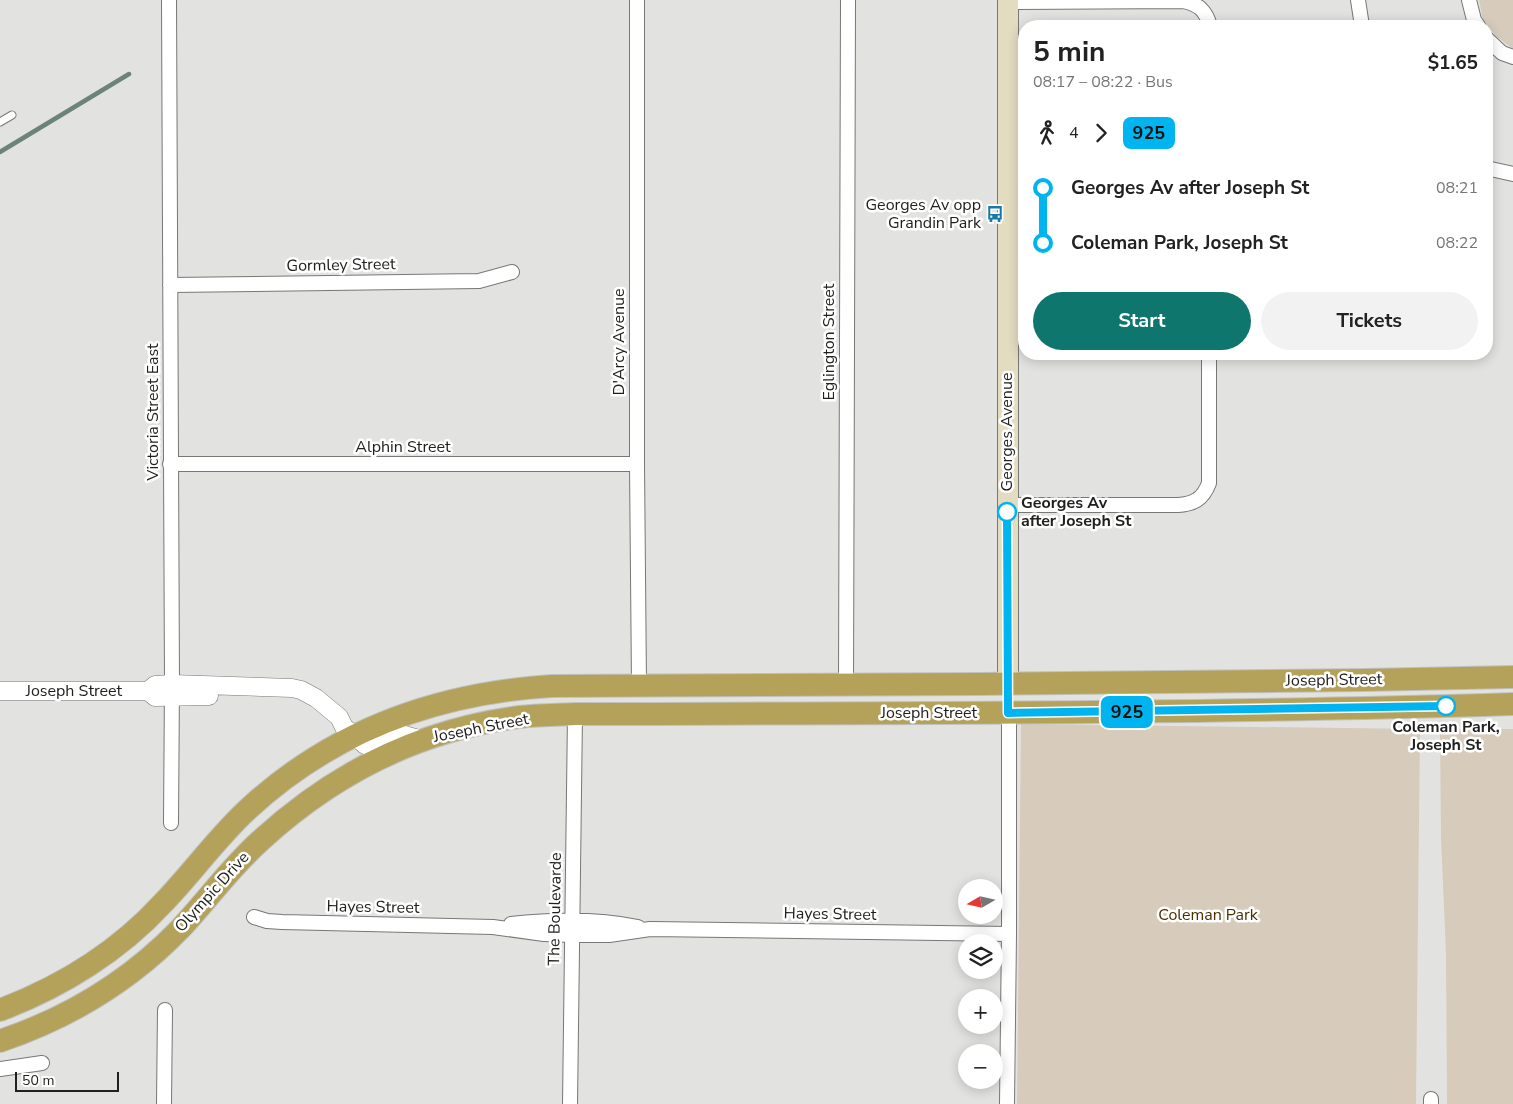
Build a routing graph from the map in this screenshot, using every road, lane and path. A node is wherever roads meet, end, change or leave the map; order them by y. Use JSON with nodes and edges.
{"nodes":[{"id":1,"x":169,"y":0,"type":"edge"},
{"id":2,"x":637,"y":0,"type":"edge"},
{"id":3,"x":848,"y":0,"type":"edge"},
{"id":4,"x":1358,"y":0,"type":"edge"},
{"id":5,"x":1469,"y":0,"type":"edge"},
{"id":6,"x":1008,"y":1,"type":"edge"},
{"id":7,"x":1208,"y":20,"type":"edge"},
{"id":8,"x":1361,"y":20,"type":"edge"},
{"id":9,"x":1474,"y":20,"type":"edge"},
{"id":10,"x":1493,"y":45,"type":"edge"},
{"id":11,"x":1513,"y":57,"type":"edge"},
{"id":12,"x":12,"y":115,"type":"dead end"},
{"id":13,"x":0,"y":122,"type":"edge"},
{"id":14,"x":1493,"y":170,"type":"edge"},
{"id":15,"x":1513,"y":174,"type":"edge"},
{"id":16,"x":512,"y":272,"type":"dead end"},
{"id":17,"x":170,"y":285,"type":"junction"},
{"id":18,"x":1209,"y":360,"type":"edge"},
{"id":19,"x":170,"y":464,"type":"junction"},
{"id":20,"x":637,"y":464,"type":"junction"},
{"id":21,"x":1007,"y":505,"type":"junction"},
{"id":22,"x":1513,"y":677,"type":"edge"},
{"id":23,"x":1008,"y":683,"type":"junction"},
{"id":24,"x":846,"y":684,"type":"junction"},
{"id":25,"x":639,"y":685,"type":"junction"},
{"id":26,"x":172,"y":691,"type":"junction"},
{"id":27,"x":0,"y":692,"type":"edge"},
{"id":28,"x":1513,"y":704,"type":"edge"},
{"id":29,"x":1008,"y":713,"type":"junction"},
{"id":30,"x":575,"y":714,"type":"junction"},
{"id":31,"x":349,"y":732,"type":"junction"},
{"id":32,"x":422,"y":740,"type":"junction"},
{"id":33,"x":171,"y":823,"type":"dead end"},
{"id":34,"x":254,"y":917,"type":"dead end"},
{"id":35,"x":573,"y":920,"type":"junction"},
{"id":36,"x":492,"y":927,"type":"junction"},
{"id":37,"x":650,"y":929,"type":"junction"},
{"id":38,"x":1009,"y":934,"type":"junction"},
{"id":39,"x":573,"y":935,"type":"junction"},
{"id":40,"x":0,"y":1010,"type":"edge"},
{"id":41,"x":165,"y":1010,"type":"dead end"},
{"id":42,"x":0,"y":1041,"type":"edge"},
{"id":43,"x":42,"y":1062,"type":"dead end"},
{"id":44,"x":0,"y":1069,"type":"edge"},
{"id":45,"x":164,"y":1104,"type":"edge"},
{"id":46,"x":570,"y":1104,"type":"edge"},
{"id":47,"x":1007,"y":1104,"type":"edge"}],
"edges":[{"from":1,"to":17,"type":"street","name":"Victoria Street East"},
{"from":2,"to":20,"type":"street","name":"D'Arcy Avenue"},
{"from":3,"to":24,"type":"street","name":"Eglington Street"},
{"from":4,"to":8,"type":"street"},
{"from":5,"to":9,"type":"street"},
{"from":6,"to":7,"type":"street"},
{"from":6,"to":21,"type":"main road","name":"Georges Avenue"},
{"from":10,"to":11,"type":"street"},
{"from":12,"to":13,"type":"lane"},
{"from":14,"to":15,"type":"street"},
{"from":16,"to":17,"type":"street","name":"Gormley Street"},
{"from":17,"to":19,"type":"street","name":"Victoria Street East"},
{"from":18,"to":21,"type":"street"},
{"from":19,"to":20,"type":"street","name":"Alphin Street"},
{"from":19,"to":26,"type":"street","name":"Victoria Street East"},
{"from":20,"to":25,"type":"street","name":"D'Arcy Avenue"},
{"from":21,"to":23,"type":"main road","name":"Georges Avenue"},
{"from":22,"to":23,"type":"highway","name":"Joseph Street"},
{"from":23,"to":24,"type":"highway","name":"Joseph Street"},
{"from":23,"to":29,"type":"highway","name":"Georges Avenue"},
{"from":24,"to":25,"type":"highway","name":"Joseph Street"},
{"from":25,"to":31,"type":"highway","name":"Joseph Street"},
{"from":26,"to":27,"type":"street","name":"Joseph Street"},
{"from":26,"to":31,"type":"street","name":"Joseph Street"},
{"from":26,"to":33,"type":"street","name":"Victoria Street East"},
{"from":28,"to":29,"type":"highway","name":"Joseph Street"},
{"from":29,"to":30,"type":"highway","name":"Joseph Street"},
{"from":29,"to":38,"type":"street","name":"Georges Avenue"},
{"from":30,"to":32,"type":"highway","name":"Joseph Street"},
{"from":30,"to":35,"type":"street","name":"The Boulevarde"},
{"from":31,"to":32,"type":"street","name":"Joseph Street"},
{"from":31,"to":40,"type":"highway","name":"Olympic Drive"},
{"from":32,"to":42,"type":"highway","name":"Olympic Drive"},
{"from":34,"to":36,"type":"street","name":"Hayes Street"},
{"from":35,"to":36,"type":"street","name":"Hayes Street"},
{"from":35,"to":37,"type":"street","name":"Hayes Street"},
{"from":35,"to":39,"type":"street","name":"The Boulevarde"},
{"from":36,"to":39,"type":"street","name":"Hayes Street"},
{"from":37,"to":38,"type":"street","name":"Hayes Street"},
{"from":37,"to":39,"type":"street","name":"Hayes Street"},
{"from":38,"to":47,"type":"street","name":"Georges Avenue"},
{"from":39,"to":46,"type":"street","name":"The Boulevarde"},
{"from":41,"to":45,"type":"street"},
{"from":43,"to":44,"type":"street"}]}
